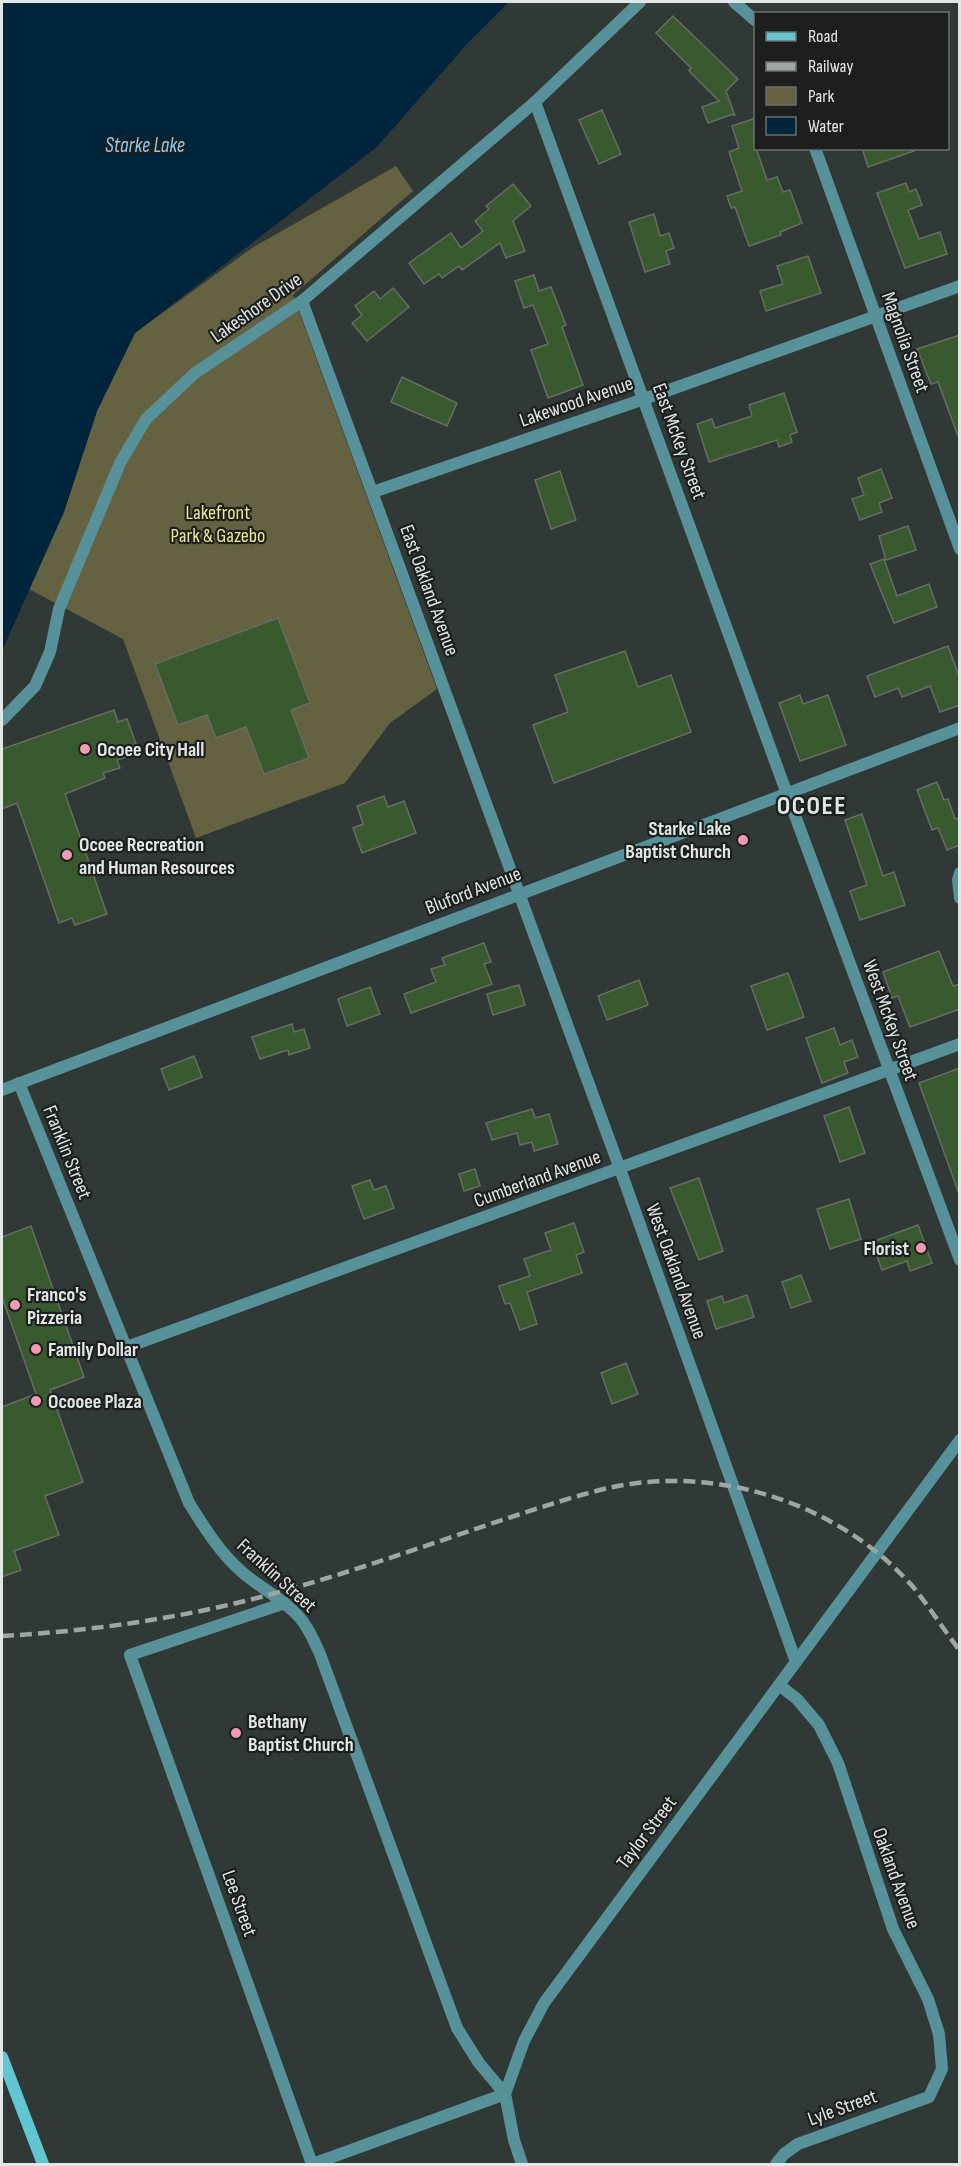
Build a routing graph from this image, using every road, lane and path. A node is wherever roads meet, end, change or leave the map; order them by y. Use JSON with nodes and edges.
{"nodes":[{"id":1,"x":640,"y":2,"type":"edge"},
{"id":2,"x":734,"y":2,"type":"edge"},
{"id":3,"x":754,"y":19,"type":"edge"},
{"id":4,"x":535,"y":102,"type":"junction"},
{"id":5,"x":816,"y":150,"type":"edge"},
{"id":6,"x":960,"y":286,"type":"edge"},
{"id":7,"x":302,"y":301,"type":"junction"},
{"id":8,"x":876,"y":316,"type":"junction"},
{"id":9,"x":644,"y":399,"type":"junction"},
{"id":10,"x":373,"y":492,"type":"junction"},
{"id":11,"x":960,"y":549,"type":"edge"},
{"id":12,"x":2,"y":720,"type":"edge"},
{"id":13,"x":960,"y":728,"type":"edge"},
{"id":14,"x":787,"y":794,"type":"junction"},
{"id":15,"x":960,"y":873,"type":"edge"},
{"id":16,"x":519,"y":894,"type":"junction"},
{"id":17,"x":960,"y":898,"type":"edge"},
{"id":18,"x":960,"y":1044,"type":"edge"},
{"id":19,"x":889,"y":1070,"type":"junction"},
{"id":20,"x":19,"y":1083,"type":"junction"},
{"id":21,"x":2,"y":1090,"type":"edge"},
{"id":22,"x":620,"y":1169,"type":"junction"},
{"id":23,"x":960,"y":1260,"type":"edge"},
{"id":24,"x":127,"y":1347,"type":"junction"},
{"id":25,"x":960,"y":1440,"type":"edge"},
{"id":26,"x":285,"y":1603,"type":"junction"},
{"id":27,"x":796,"y":1662,"type":"junction"},
{"id":28,"x":779,"y":1685,"type":"junction"},
{"id":29,"x":2,"y":2057,"type":"edge"},
{"id":30,"x":505,"y":2094,"type":"junction"},
{"id":31,"x":929,"y":2097,"type":"joint"},
{"id":32,"x":43,"y":2164,"type":"edge"},
{"id":33,"x":312,"y":2164,"type":"edge"},
{"id":34,"x":522,"y":2164,"type":"edge"},
{"id":35,"x":776,"y":2164,"type":"edge"}],
"edges":[{"from":1,"to":4,"type":"street","name":"Lakeshore Drive"},
{"from":2,"to":3,"type":"street"},
{"from":4,"to":7,"type":"street","name":"Lakeshore Drive"},
{"from":4,"to":9,"type":"street","name":"East McKey Street"},
{"from":5,"to":8,"type":"street","name":"Magnolia Street"},
{"from":6,"to":8,"type":"street","name":"Lakewood Avenue"},
{"from":7,"to":10,"type":"street","name":"East Oakland Avenue"},
{"from":7,"to":12,"type":"street","name":"Lakeshore Drive"},
{"from":8,"to":9,"type":"street","name":"Lakewood Avenue"},
{"from":8,"to":11,"type":"street","name":"Magnolia Street"},
{"from":9,"to":10,"type":"street","name":"Lakewood Avenue"},
{"from":9,"to":14,"type":"street","name":"East McKey Street"},
{"from":10,"to":16,"type":"street","name":"East Oakland Avenue"},
{"from":13,"to":14,"type":"street","name":"Bluford Avenue"},
{"from":14,"to":16,"type":"street","name":"Bluford Avenue"},
{"from":14,"to":19,"type":"street","name":"West McKey Street"},
{"from":15,"to":17,"type":"street"},
{"from":16,"to":20,"type":"street","name":"Bluford Avenue"},
{"from":16,"to":22,"type":"street","name":"West Oakland Avenue"},
{"from":18,"to":19,"type":"street","name":"Cumberland Avenue"},
{"from":19,"to":22,"type":"street","name":"Cumberland Avenue"},
{"from":19,"to":23,"type":"street","name":"West McKey Street"},
{"from":20,"to":21,"type":"street","name":"Bluford Avenue"},
{"from":20,"to":24,"type":"street","name":"Franklin Street"},
{"from":22,"to":24,"type":"street","name":"Cumberland Avenue"},
{"from":22,"to":27,"type":"street","name":"West Oakland Avenue"},
{"from":24,"to":26,"type":"street","name":"Franklin Street"},
{"from":25,"to":27,"type":"street","name":"Taylor Street"},
{"from":26,"to":30,"type":"street","name":"Franklin Street"},
{"from":26,"to":33,"type":"street","name":"Lee Street"},
{"from":27,"to":28,"type":"street","name":"Taylor Street"},
{"from":28,"to":30,"type":"street","name":"Taylor Street"},
{"from":28,"to":31,"type":"street","name":"Oakland Avenue"},
{"from":29,"to":32,"type":"main road"},
{"from":30,"to":33,"type":"street"},
{"from":30,"to":34,"type":"street","name":"Franklin Street"},
{"from":31,"to":35,"type":"street","name":"Lyle Street"}]}
